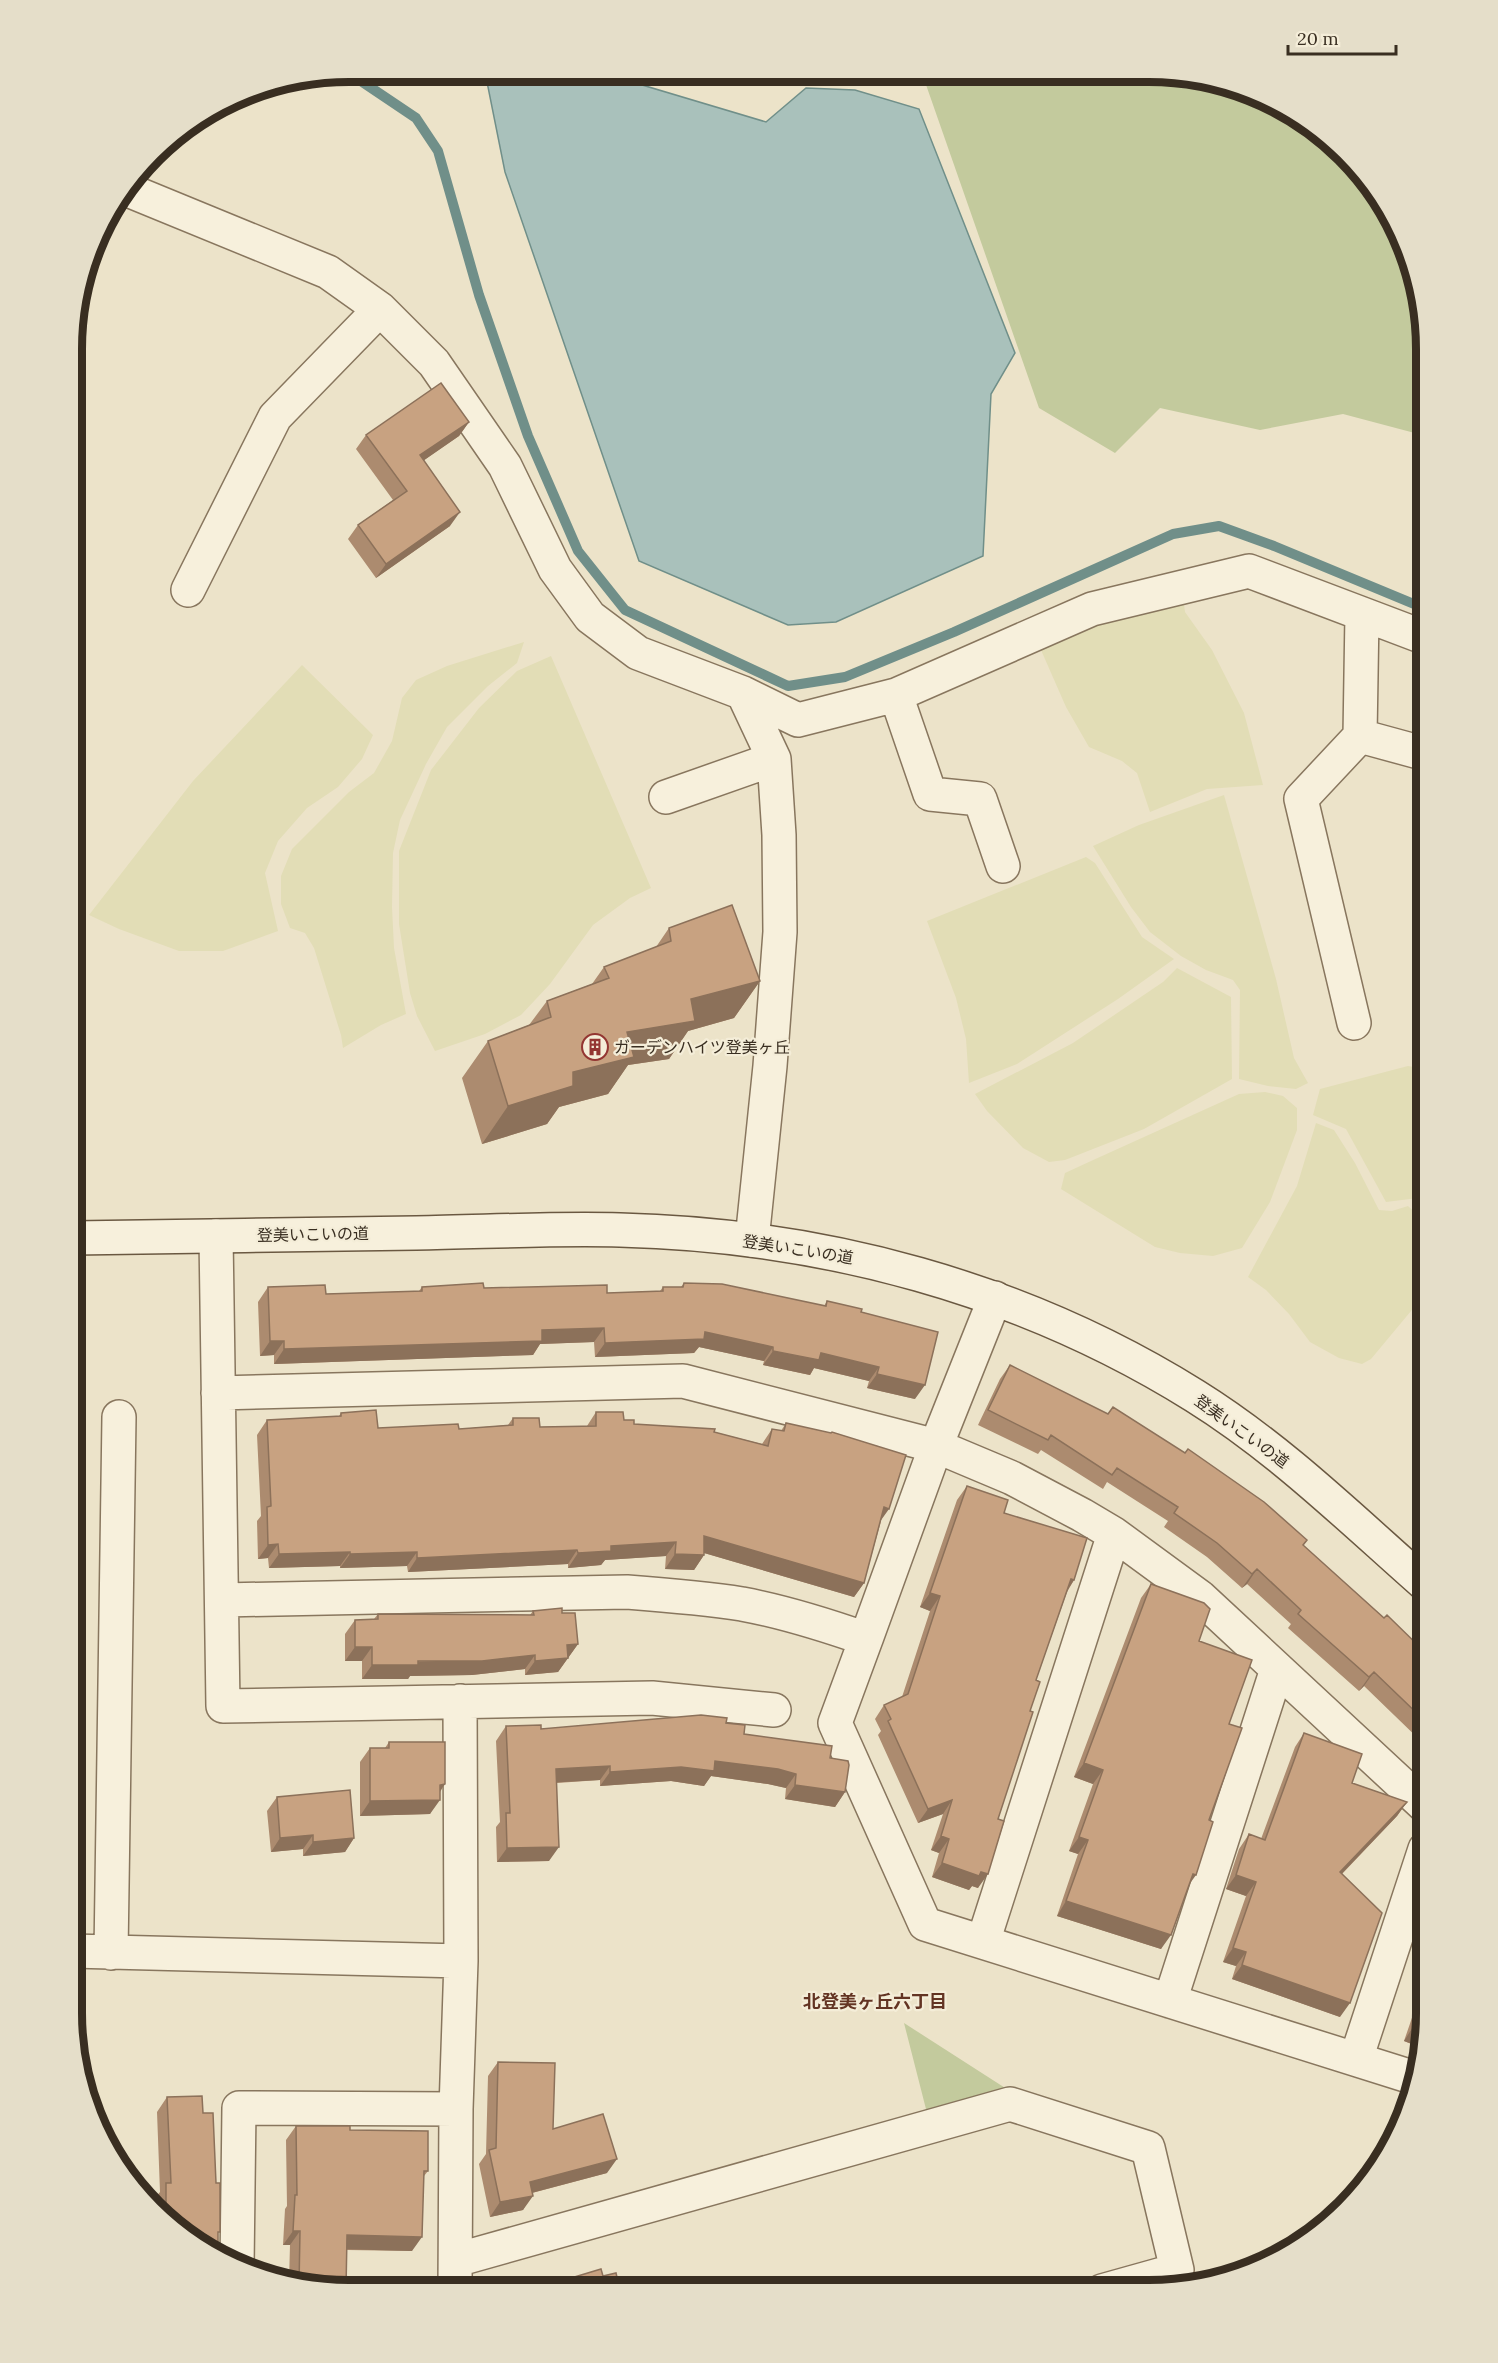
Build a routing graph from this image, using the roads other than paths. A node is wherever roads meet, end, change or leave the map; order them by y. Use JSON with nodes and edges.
{"nodes":[{"id":1,"x":134,"y":192,"type":"edge"},
{"id":2,"x":380,"y":309,"type":"junction"},
{"id":3,"x":188,"y":590,"type":"dead end"},
{"id":4,"x":1362,"y":614,"type":"junction"},
{"id":5,"x":1416,"y":634,"type":"edge"},
{"id":6,"x":743,"y":693,"type":"junction"},
{"id":7,"x":896,"y":695,"type":"junction"},
{"id":8,"x":1360,"y":736,"type":"junction"},
{"id":9,"x":1416,"y":751,"type":"edge"},
{"id":10,"x":774,"y":759,"type":"junction"},
{"id":11,"x":666,"y":797,"type":"dead end"},
{"id":12,"x":1003,"y":866,"type":"dead end"},
{"id":13,"x":1354,"y":1023,"type":"dead end"},
{"id":14,"x":216,"y":1236,"type":"junction"},
{"id":15,"x":82,"y":1238,"type":"edge"},
{"id":16,"x":752,"y":1240,"type":"junction"},
{"id":17,"x":995,"y":1298,"type":"junction"},
{"id":18,"x":218,"y":1393,"type":"junction"},
{"id":19,"x":119,"y":1417,"type":"dead end"},
{"id":20,"x":936,"y":1446,"type":"junction"},
{"id":21,"x":1114,"y":1534,"type":"junction"},
{"id":22,"x":1416,"y":1576,"type":"edge"},
{"id":23,"x":223,"y":1600,"type":"junction"},
{"id":24,"x":866,"y":1639,"type":"junction"},
{"id":25,"x":1277,"y":1669,"type":"junction"},
{"id":26,"x":460,"y":1701,"type":"junction"},
{"id":27,"x":774,"y":1710,"type":"dead end"},
{"id":28,"x":1416,"y":1798,"type":"edge"},
{"id":29,"x":1416,"y":1876,"type":"edge"},
{"id":30,"x":983,"y":1942,"type":"junction"},
{"id":31,"x":82,"y":1952,"type":"edge"},
{"id":32,"x":111,"y":1953,"type":"junction"},
{"id":33,"x":461,"y":1961,"type":"junction"},
{"id":34,"x":1170,"y":2001,"type":"junction"},
{"id":35,"x":1356,"y":2059,"type":"junction"},
{"id":36,"x":1408,"y":2076,"type":"edge"},
{"id":37,"x":456,"y":2109,"type":"junction"},
{"id":38,"x":237,"y":2256,"type":"edge"},
{"id":39,"x":455,"y":2275,"type":"edge"},
{"id":40,"x":1141,"y":2280,"type":"edge"}],
"edges":[{"from":1,"to":2,"type":"street"},
{"from":2,"to":3,"type":"street"},
{"from":2,"to":6,"type":"street"},
{"from":4,"to":5,"type":"street"},
{"from":4,"to":7,"type":"street"},
{"from":4,"to":8,"type":"street"},
{"from":6,"to":7,"type":"street"},
{"from":6,"to":10,"type":"street"},
{"from":7,"to":12,"type":"street"},
{"from":8,"to":9,"type":"street"},
{"from":8,"to":13,"type":"street"},
{"from":10,"to":11,"type":"street"},
{"from":10,"to":16,"type":"street"},
{"from":14,"to":15,"type":"street","name":"登美いこいの道"},
{"from":14,"to":16,"type":"street","name":"登美いこいの道"},
{"from":14,"to":18,"type":"street"},
{"from":16,"to":17,"type":"street","name":"登美いこいの道"},
{"from":17,"to":20,"type":"street"},
{"from":17,"to":22,"type":"street","name":"登美いこいの道"},
{"from":18,"to":20,"type":"street"},
{"from":18,"to":23,"type":"street"},
{"from":19,"to":32,"type":"street"},
{"from":20,"to":21,"type":"street"},
{"from":20,"to":24,"type":"street"},
{"from":21,"to":25,"type":"street"},
{"from":21,"to":30,"type":"street"},
{"from":23,"to":24,"type":"street"},
{"from":23,"to":26,"type":"street"},
{"from":24,"to":30,"type":"street"},
{"from":25,"to":28,"type":"street"},
{"from":25,"to":34,"type":"street"},
{"from":26,"to":27,"type":"street"},
{"from":26,"to":33,"type":"street"},
{"from":29,"to":35,"type":"street"},
{"from":30,"to":34,"type":"street"},
{"from":31,"to":32,"type":"street"},
{"from":32,"to":33,"type":"street"},
{"from":33,"to":37,"type":"street"},
{"from":34,"to":35,"type":"street"},
{"from":35,"to":36,"type":"street"},
{"from":37,"to":38,"type":"street"},
{"from":37,"to":39,"type":"street"},
{"from":39,"to":40,"type":"street"}]}
